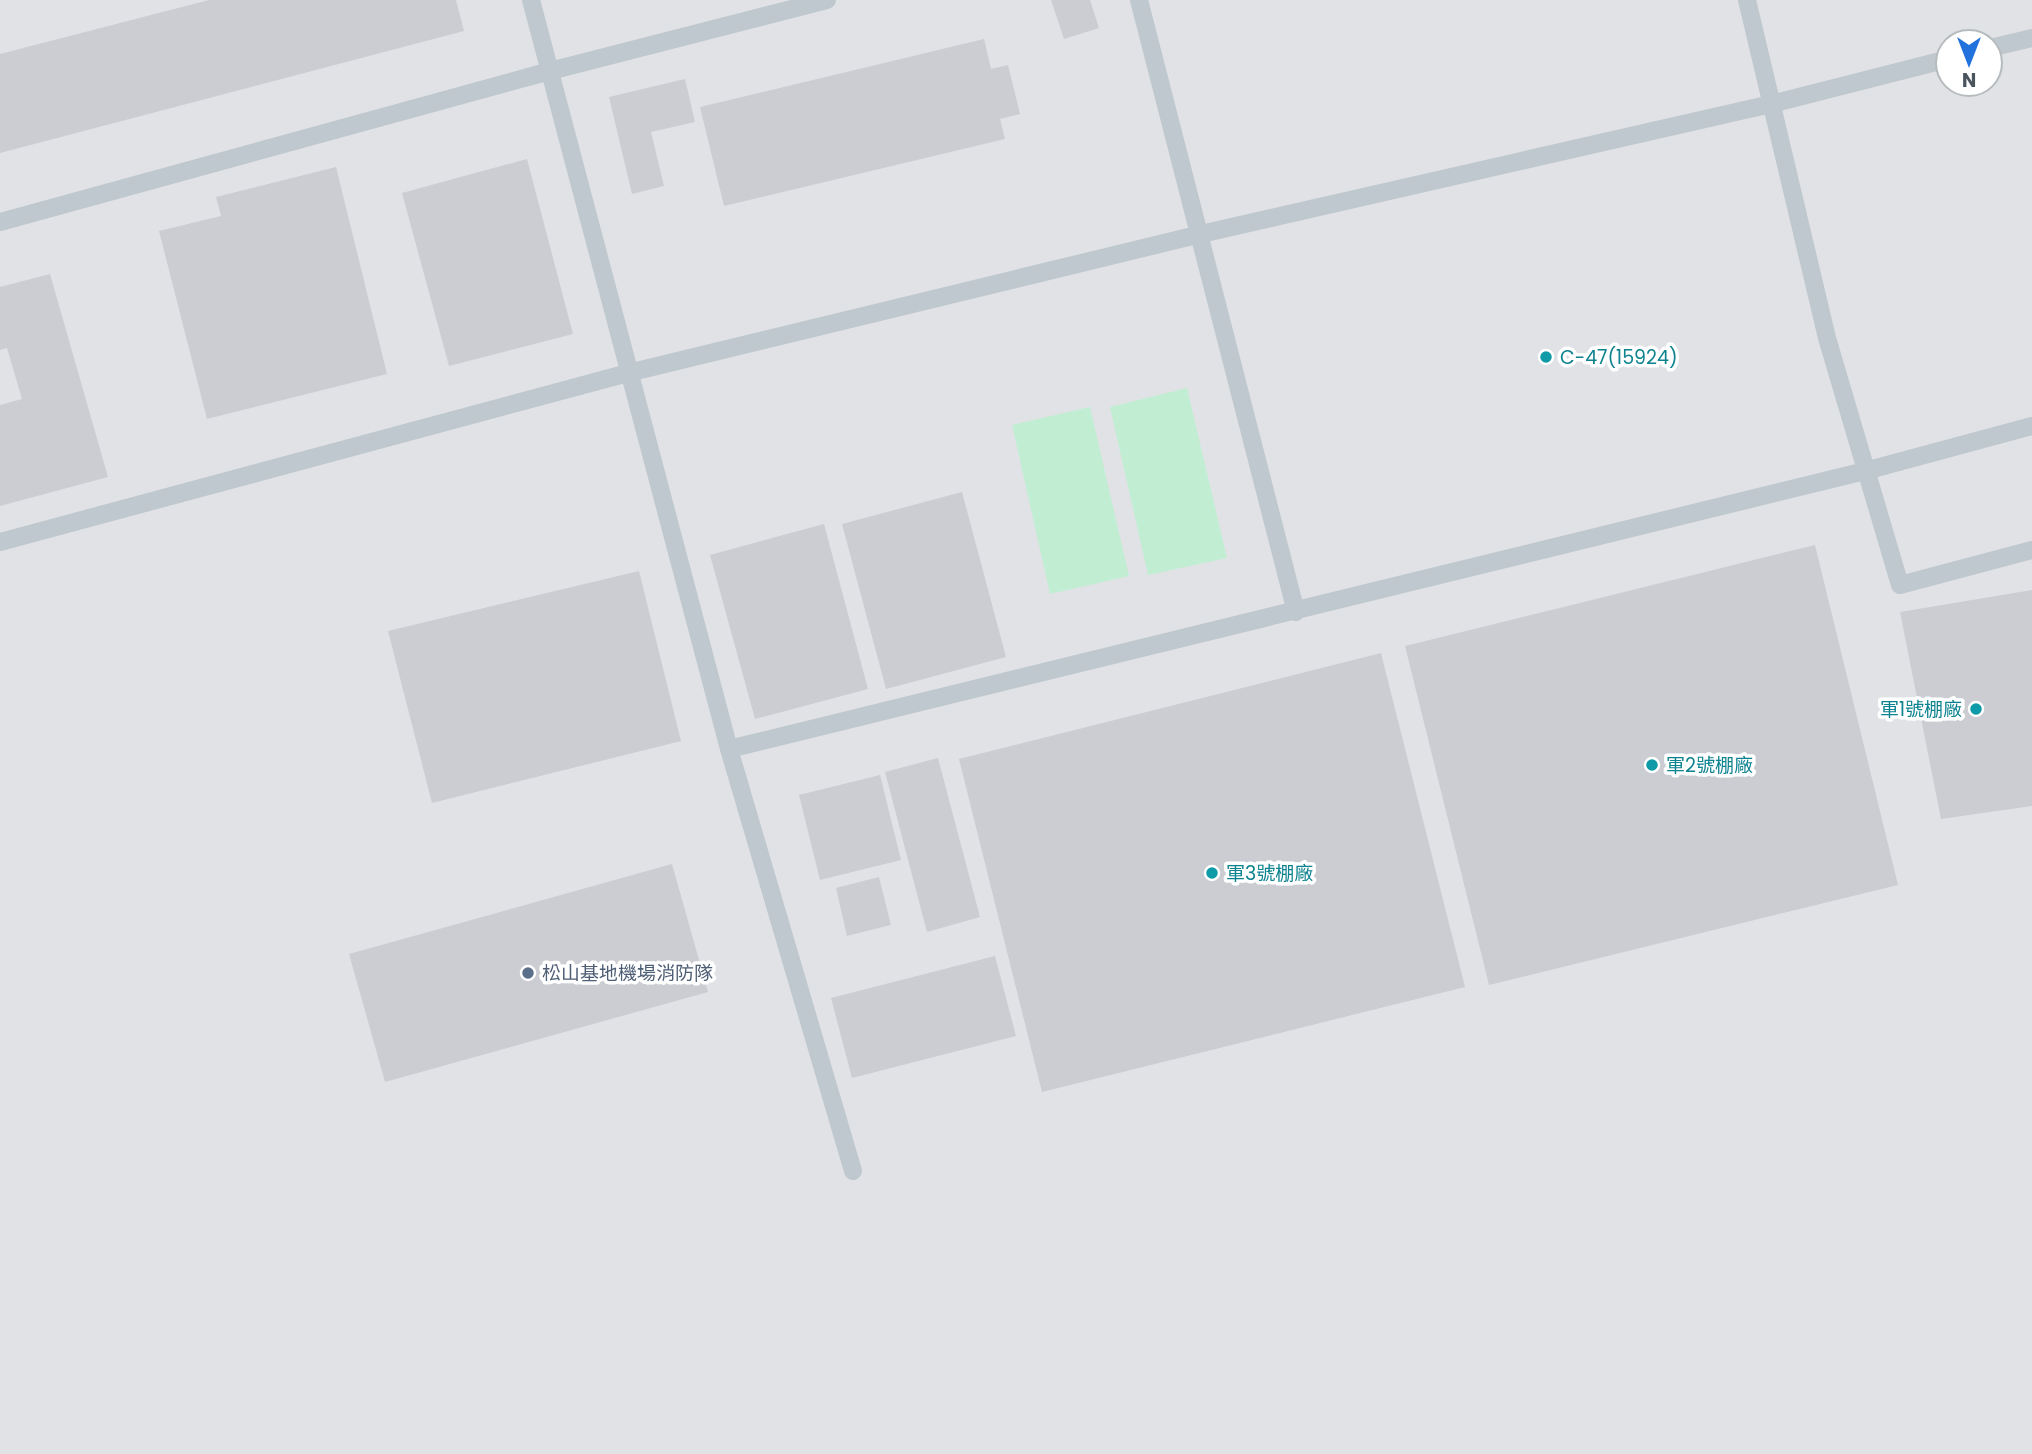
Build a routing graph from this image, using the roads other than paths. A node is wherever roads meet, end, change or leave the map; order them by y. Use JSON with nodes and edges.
{"nodes":[{"id":1,"x":531,"y":0,"type":"edge"},
{"id":2,"x":827,"y":0,"type":"edge"},
{"id":3,"x":1139,"y":0,"type":"edge"},
{"id":4,"x":1747,"y":0,"type":"edge"},
{"id":5,"x":2032,"y":38,"type":"edge"},
{"id":6,"x":2004,"y":45,"type":"edge"},
{"id":7,"x":1934,"y":63,"type":"edge"},
{"id":8,"x":550,"y":71,"type":"junction"},
{"id":9,"x":1771,"y":104,"type":"junction"},
{"id":10,"x":0,"y":222,"type":"edge"},
{"id":11,"x":1200,"y":234,"type":"junction"},
{"id":12,"x":628,"y":373,"type":"junction"},
{"id":13,"x":2032,"y":426,"type":"edge"},
{"id":14,"x":1865,"y":471,"type":"junction"},
{"id":15,"x":0,"y":542,"type":"edge"},
{"id":16,"x":2032,"y":550,"type":"edge"},
{"id":17,"x":1296,"y":612,"type":"junction"},
{"id":18,"x":729,"y":749,"type":"junction"},
{"id":19,"x":853,"y":1171,"type":"dead end"}],
"edges":[{"from":1,"to":8,"type":"lane"},
{"from":2,"to":8,"type":"lane"},
{"from":3,"to":11,"type":"lane"},
{"from":4,"to":9,"type":"lane"},
{"from":5,"to":6,"type":"lane"},
{"from":7,"to":9,"type":"lane"},
{"from":8,"to":10,"type":"lane"},
{"from":8,"to":12,"type":"lane"},
{"from":9,"to":11,"type":"lane"},
{"from":9,"to":14,"type":"lane"},
{"from":11,"to":12,"type":"lane"},
{"from":11,"to":17,"type":"lane"},
{"from":12,"to":15,"type":"lane"},
{"from":12,"to":18,"type":"lane"},
{"from":13,"to":14,"type":"lane"},
{"from":14,"to":16,"type":"lane"},
{"from":14,"to":17,"type":"lane"},
{"from":17,"to":18,"type":"lane"},
{"from":18,"to":19,"type":"lane"}]}
